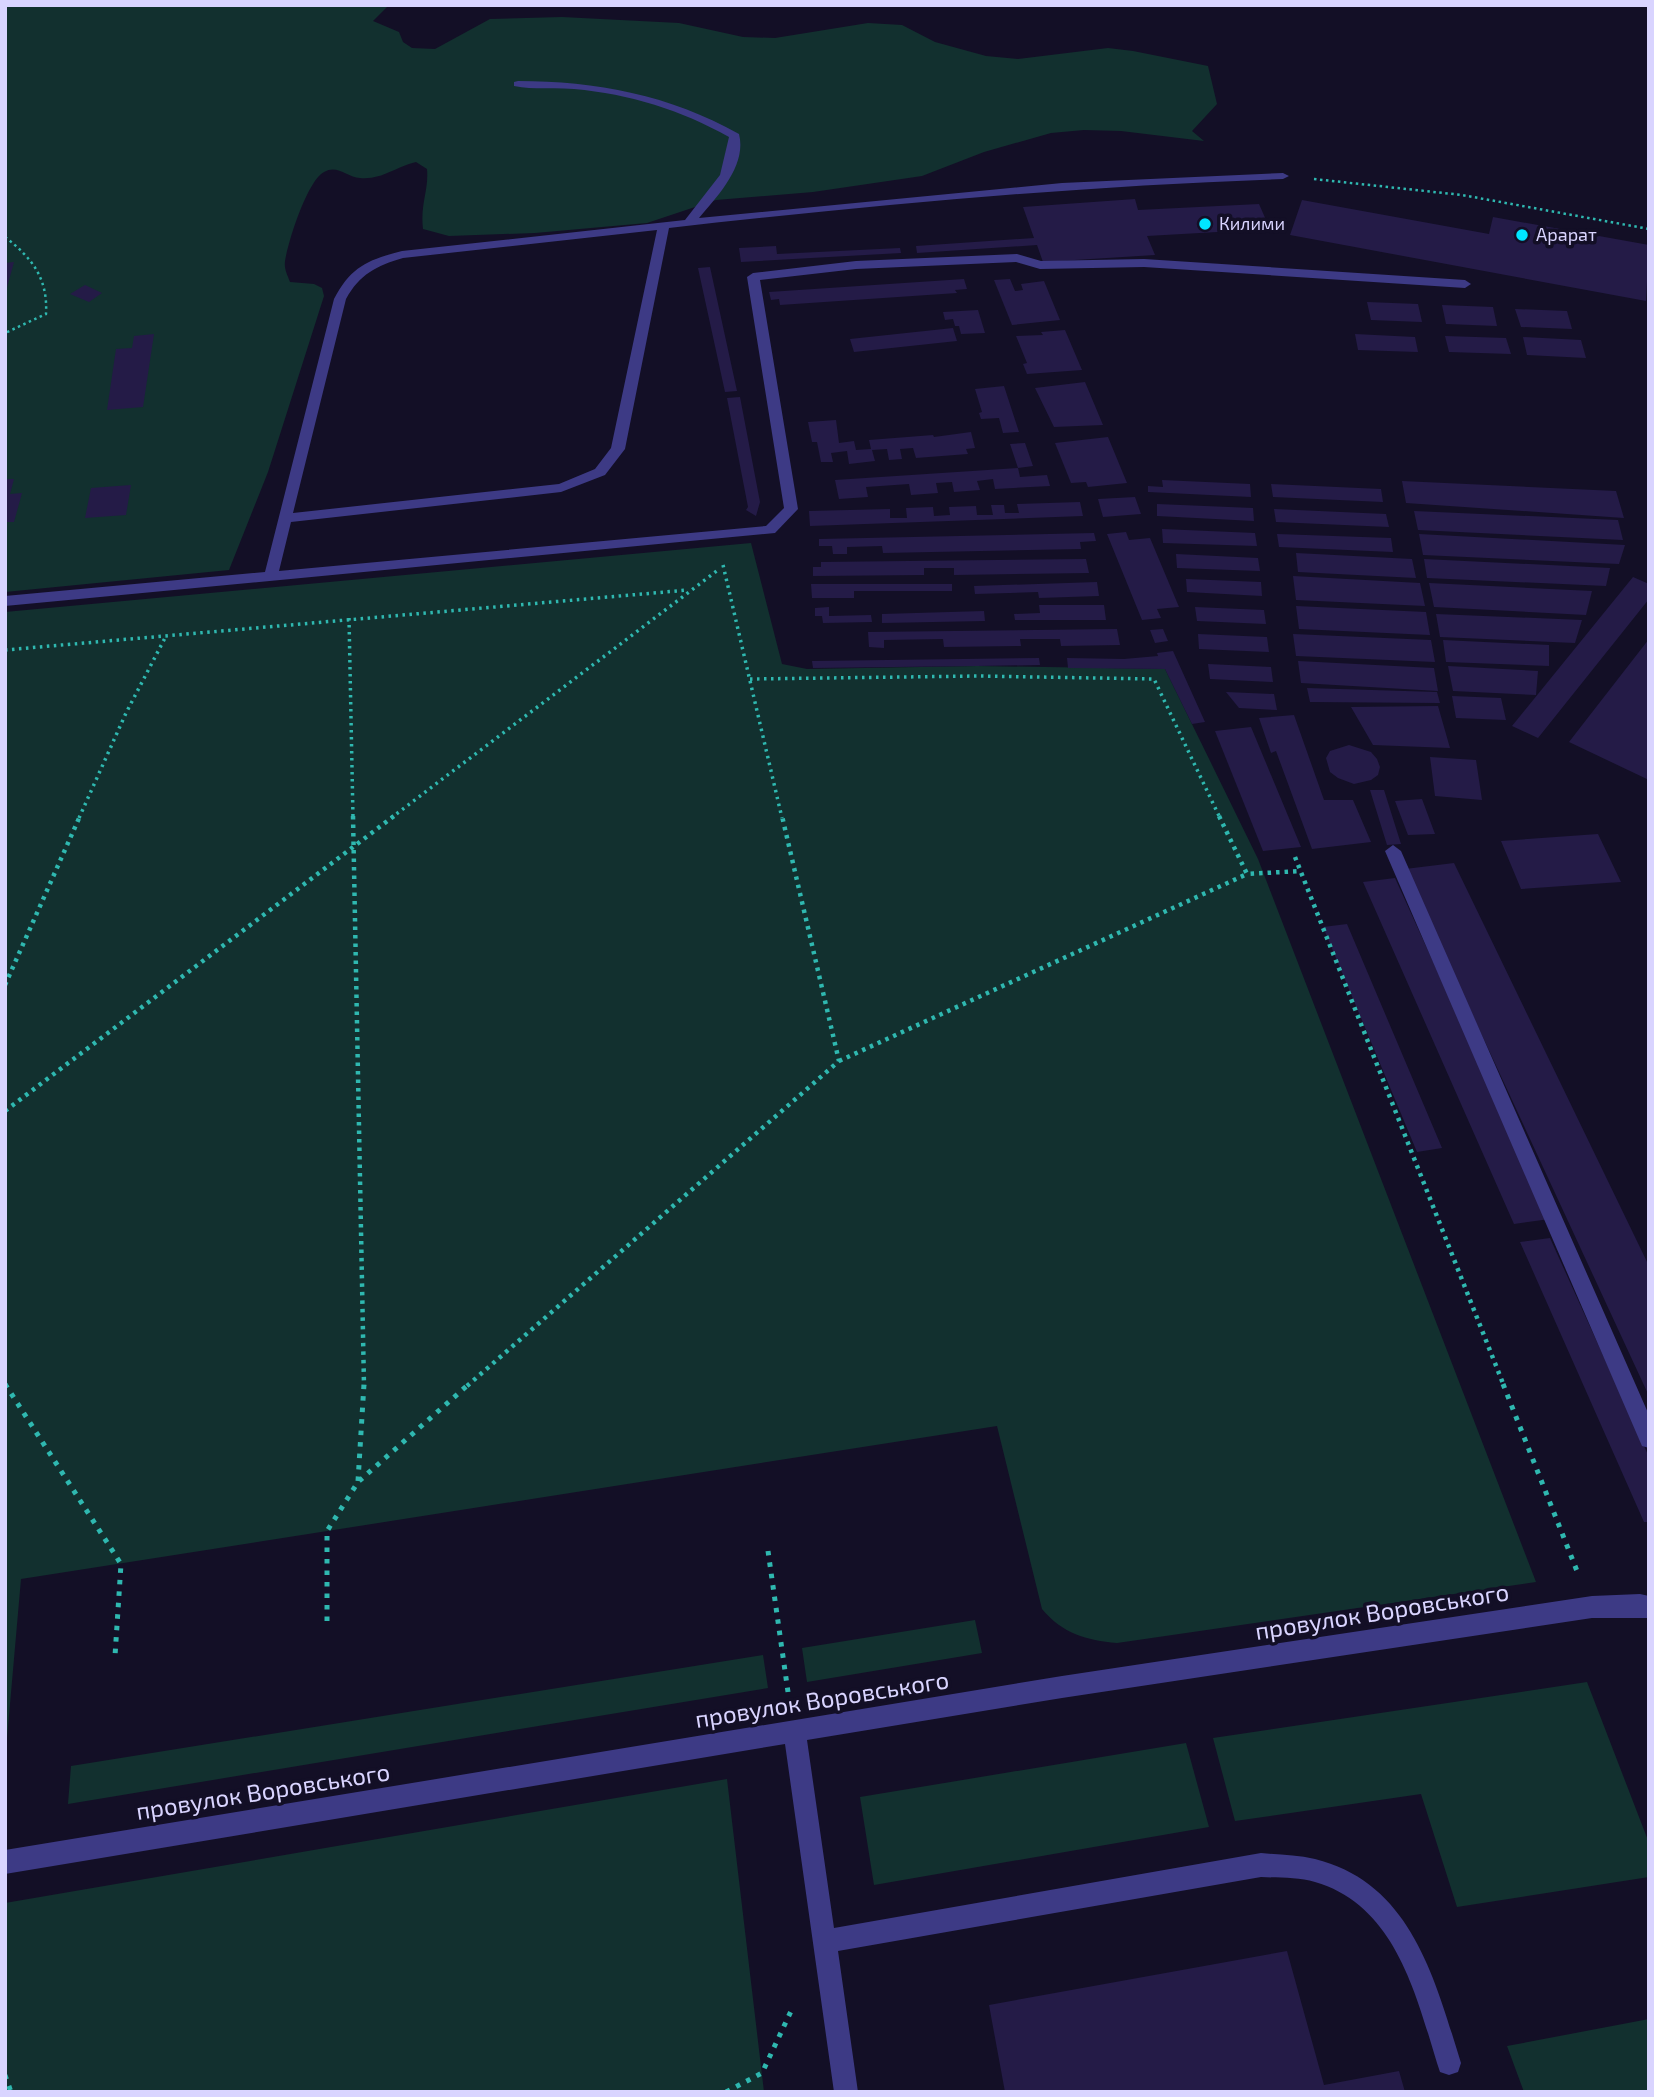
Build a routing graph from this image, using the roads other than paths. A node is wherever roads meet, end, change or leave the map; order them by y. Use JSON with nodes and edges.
{"nodes":[{"id":1,"x":518,"y":83,"type":"dead end"},
{"id":2,"x":1283,"y":176,"type":"road end"},
{"id":3,"x":688,"y":223,"type":"junction"},
{"id":4,"x":663,"y":228,"type":"junction"},
{"id":5,"x":1465,"y":284,"type":"dead end"},
{"id":6,"x":284,"y":518,"type":"junction"},
{"id":7,"x":271,"y":575,"type":"junction"},
{"id":8,"x":5,"y":601,"type":"edge"},
{"id":9,"x":1393,"y":851,"type":"dead end"},
{"id":10,"x":1649,"y":1439,"type":"edge"},
{"id":11,"x":1649,"y":1607,"type":"edge"},
{"id":12,"x":794,"y":1731,"type":"junction"},
{"id":13,"x":5,"y":1862,"type":"edge"},
{"id":14,"x":824,"y":1941,"type":"junction"},
{"id":15,"x":1449,"y":2063,"type":"dead end"},
{"id":16,"x":846,"y":2092,"type":"edge"}],
"edges":[{"from":1,"to":3,"type":"street"},
{"from":2,"to":3,"type":"street"},
{"from":3,"to":4,"type":"street"},
{"from":4,"to":6,"type":"street"},
{"from":4,"to":6,"type":"street"},
{"from":5,"to":7,"type":"street"},
{"from":6,"to":7,"type":"street"},
{"from":7,"to":8,"type":"street"},
{"from":9,"to":10,"type":"street"},
{"from":11,"to":12,"type":"street","name":"провулок Воровського"},
{"from":12,"to":13,"type":"street","name":"провулок Воровського"},
{"from":12,"to":14,"type":"street"},
{"from":14,"to":15,"type":"street"},
{"from":14,"to":16,"type":"street"}]}
